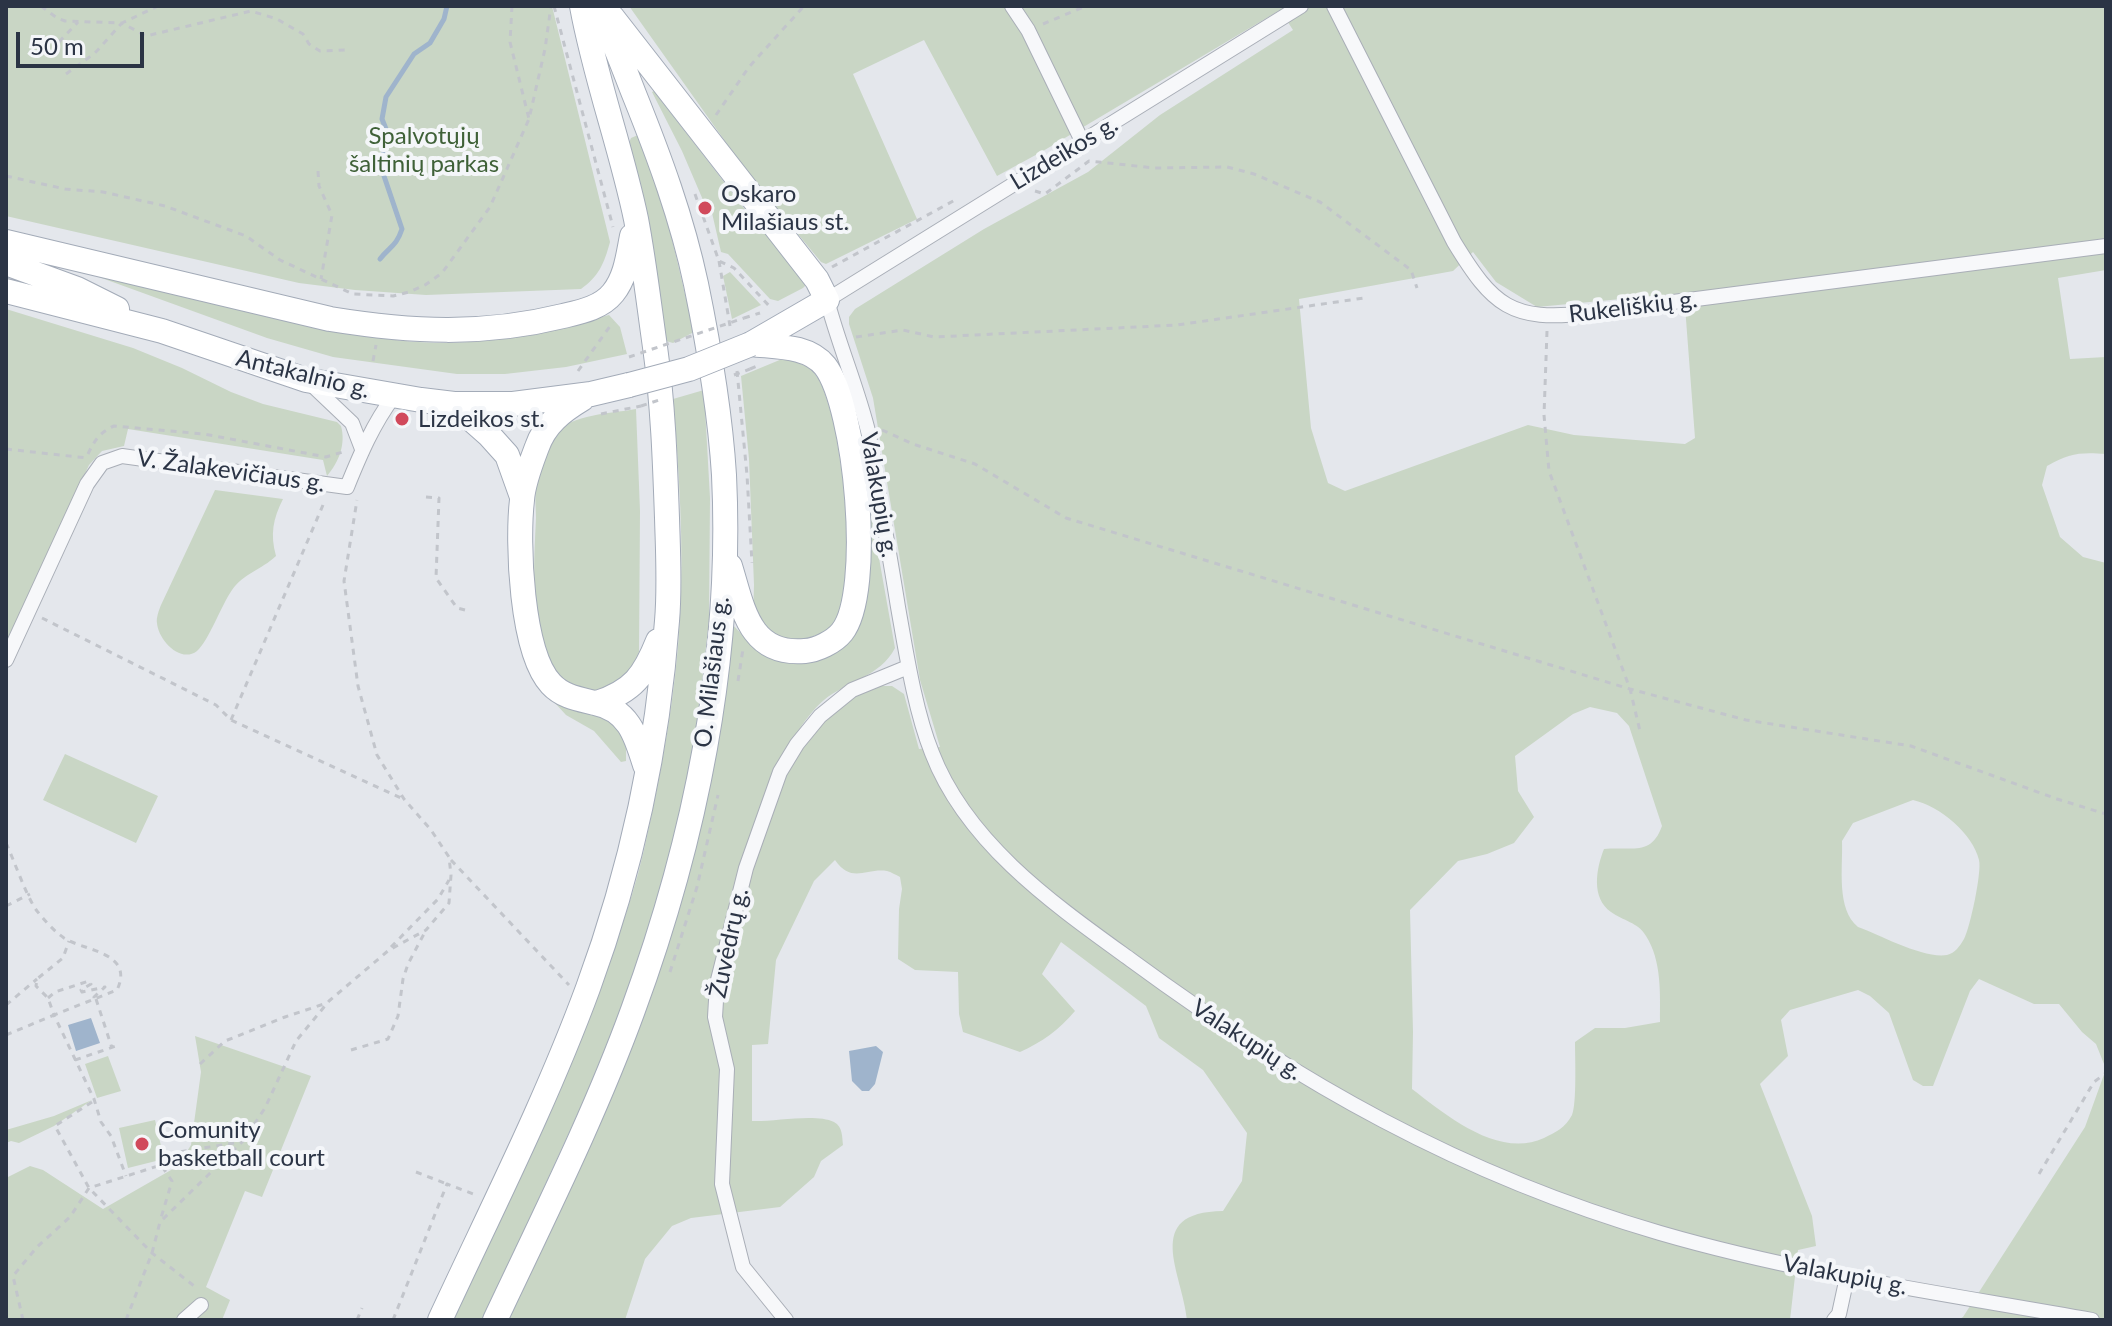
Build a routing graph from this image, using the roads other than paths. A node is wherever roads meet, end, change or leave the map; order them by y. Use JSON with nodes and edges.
{"nodes":[{"id":1,"x":582,"y":6,"type":"edge"},
{"id":2,"x":594,"y":6,"type":"edge"},
{"id":3,"x":603,"y":6,"type":"edge"},
{"id":4,"x":1012,"y":6,"type":"edge"},
{"id":5,"x":1301,"y":6,"type":"edge"},
{"id":6,"x":1334,"y":6,"type":"edge"},
{"id":7,"x":1082,"y":141,"type":"junction"},
{"id":8,"x":636,"y":219,"type":"junction"},
{"id":9,"x":6,"y":242,"type":"edge"},
{"id":10,"x":2106,"y":246,"type":"edge"},
{"id":11,"x":6,"y":263,"type":"edge"},
{"id":12,"x":6,"y":291,"type":"edge"},
{"id":13,"x":827,"y":300,"type":"junction"},
{"id":14,"x":162,"y":331,"type":"junction"},
{"id":15,"x":751,"y":344,"type":"junction"},
{"id":16,"x":306,"y":380,"type":"junction"},
{"id":17,"x":591,"y":394,"type":"junction"},
{"id":18,"x":394,"y":396,"type":"junction"},
{"id":19,"x":454,"y":404,"type":"junction"},
{"id":20,"x":856,"y":421,"type":"junction"},
{"id":21,"x":356,"y":448,"type":"junction"},
{"id":22,"x":522,"y":497,"type":"junction"},
{"id":23,"x":725,"y":548,"type":"junction"},
{"id":24,"x":668,"y":617,"type":"junction"},
{"id":25,"x":6,"y":660,"type":"edge"},
{"id":26,"x":908,"y":667,"type":"junction"},
{"id":27,"x":597,"y":703,"type":"junction"},
{"id":28,"x":646,"y":770,"type":"junction"},
{"id":29,"x":1847,"y":1277,"type":"junction"},
{"id":30,"x":200,"y":1297,"type":"road end"},
{"id":31,"x":1839,"y":1318,"type":"edge"},
{"id":32,"x":184,"y":1320,"type":"edge"},
{"id":33,"x":440,"y":1320,"type":"edge"},
{"id":34,"x":495,"y":1320,"type":"edge"},
{"id":35,"x":786,"y":1320,"type":"edge"},
{"id":36,"x":2092,"y":1320,"type":"edge"}],
"edges":[{"from":1,"to":8,"type":"main road","name":"O. Milašiaus g."},
{"from":2,"to":23,"type":"main road","name":"O. Milašiaus g."},
{"from":3,"to":13,"type":"main road"},
{"from":4,"to":7,"type":"street"},
{"from":5,"to":7,"type":"street","name":"Lizdeikos g."},
{"from":6,"to":10,"type":"street","name":"Rukeliškių g."},
{"from":7,"to":13,"type":"street","name":"Lizdeikos g."},
{"from":8,"to":9,"type":"main road"},
{"from":8,"to":24,"type":"main road","name":"O. Milašiaus g."},
{"from":11,"to":14,"type":"main road"},
{"from":12,"to":14,"type":"main road","name":"Antakalnio g."},
{"from":13,"to":15,"type":"main road","name":"Antakalnio g."},
{"from":13,"to":20,"type":"street","name":"Valakupių g."},
{"from":14,"to":16,"type":"main road","name":"Antakalnio g."},
{"from":15,"to":17,"type":"main road","name":"Antakalnio g.","bridge":true},
{"from":15,"to":20,"type":"main road"},
{"from":16,"to":18,"type":"main road","name":"Antakalnio g."},
{"from":16,"to":21,"type":"street"},
{"from":17,"to":19,"type":"main road","name":"Antakalnio g."},
{"from":17,"to":22,"type":"main road"},
{"from":18,"to":19,"type":"main road","name":"Antakalnio g."},
{"from":18,"to":21,"type":"street","name":"V. Žalakevičiaus g."},
{"from":19,"to":22,"type":"main road"},
{"from":20,"to":23,"type":"main road"},
{"from":20,"to":26,"type":"street","name":"Valakupių g."},
{"from":21,"to":25,"type":"street","name":"V. Žalakevičiaus g."},
{"from":22,"to":27,"type":"main road"},
{"from":23,"to":34,"type":"main road","name":"O. Milašiaus g."},
{"from":24,"to":27,"type":"main road"},
{"from":24,"to":28,"type":"main road","name":"O. Milašiaus g."},
{"from":26,"to":29,"type":"street","name":"Valakupių g."},
{"from":26,"to":35,"type":"street","name":"Žuvėdrų g."},
{"from":27,"to":28,"type":"main road"},
{"from":28,"to":33,"type":"main road","name":"O. Milašiaus g."},
{"from":29,"to":31,"type":"street"},
{"from":29,"to":36,"type":"street","name":"Valakupių g."},
{"from":30,"to":32,"type":"street"}]}
